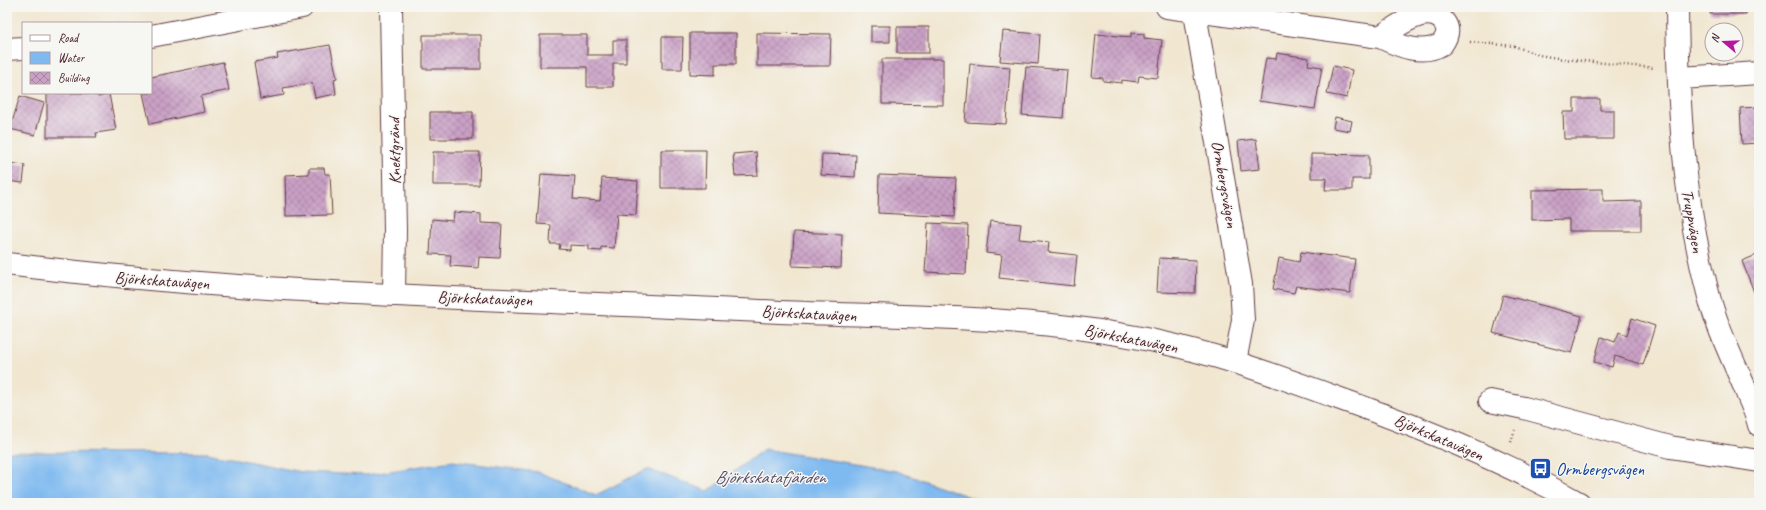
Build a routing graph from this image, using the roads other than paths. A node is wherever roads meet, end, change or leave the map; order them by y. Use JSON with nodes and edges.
{"nodes":[{"id":1,"x":302,"y":7,"type":"edge"},
{"id":2,"x":391,"y":7,"type":"edge"},
{"id":3,"x":1167,"y":7,"type":"edge"},
{"id":4,"x":1677,"y":7,"type":"edge"},
{"id":5,"x":1195,"y":9,"type":"edge"},
{"id":6,"x":152,"y":36,"type":"edge"},
{"id":7,"x":1380,"y":37,"type":"junction"},
{"id":8,"x":22,"y":48,"type":"edge"},
{"id":9,"x":7,"y":49,"type":"edge"},
{"id":10,"x":1759,"y":73,"type":"edge"},
{"id":11,"x":1680,"y":78,"type":"junction"},
{"id":12,"x":7,"y":264,"type":"edge"},
{"id":13,"x":394,"y":294,"type":"junction"},
{"id":14,"x":1235,"y":362,"type":"junction"},
{"id":15,"x":1490,"y":401,"type":"dead end"},
{"id":16,"x":1759,"y":425,"type":"edge"},
{"id":17,"x":1759,"y":461,"type":"edge"},
{"id":18,"x":1579,"y":503,"type":"edge"}],
"edges":[{"from":1,"to":6,"type":"street"},
{"from":2,"to":13,"type":"street","name":"Knektgränd"},
{"from":3,"to":5,"type":"street"},
{"from":4,"to":11,"type":"street","name":"Truppvägen"},
{"from":5,"to":7,"type":"street"},
{"from":5,"to":14,"type":"street","name":"Ormbergsvägen"},
{"from":7,"to":7,"type":"street"},
{"from":8,"to":9,"type":"street"},
{"from":10,"to":11,"type":"street"},
{"from":11,"to":16,"type":"street","name":"Truppvägen"},
{"from":12,"to":13,"type":"street","name":"Björkskatavägen"},
{"from":13,"to":14,"type":"street","name":"Björkskatavägen"},
{"from":14,"to":18,"type":"street","name":"Björkskatavägen"},
{"from":15,"to":17,"type":"street"}]}
